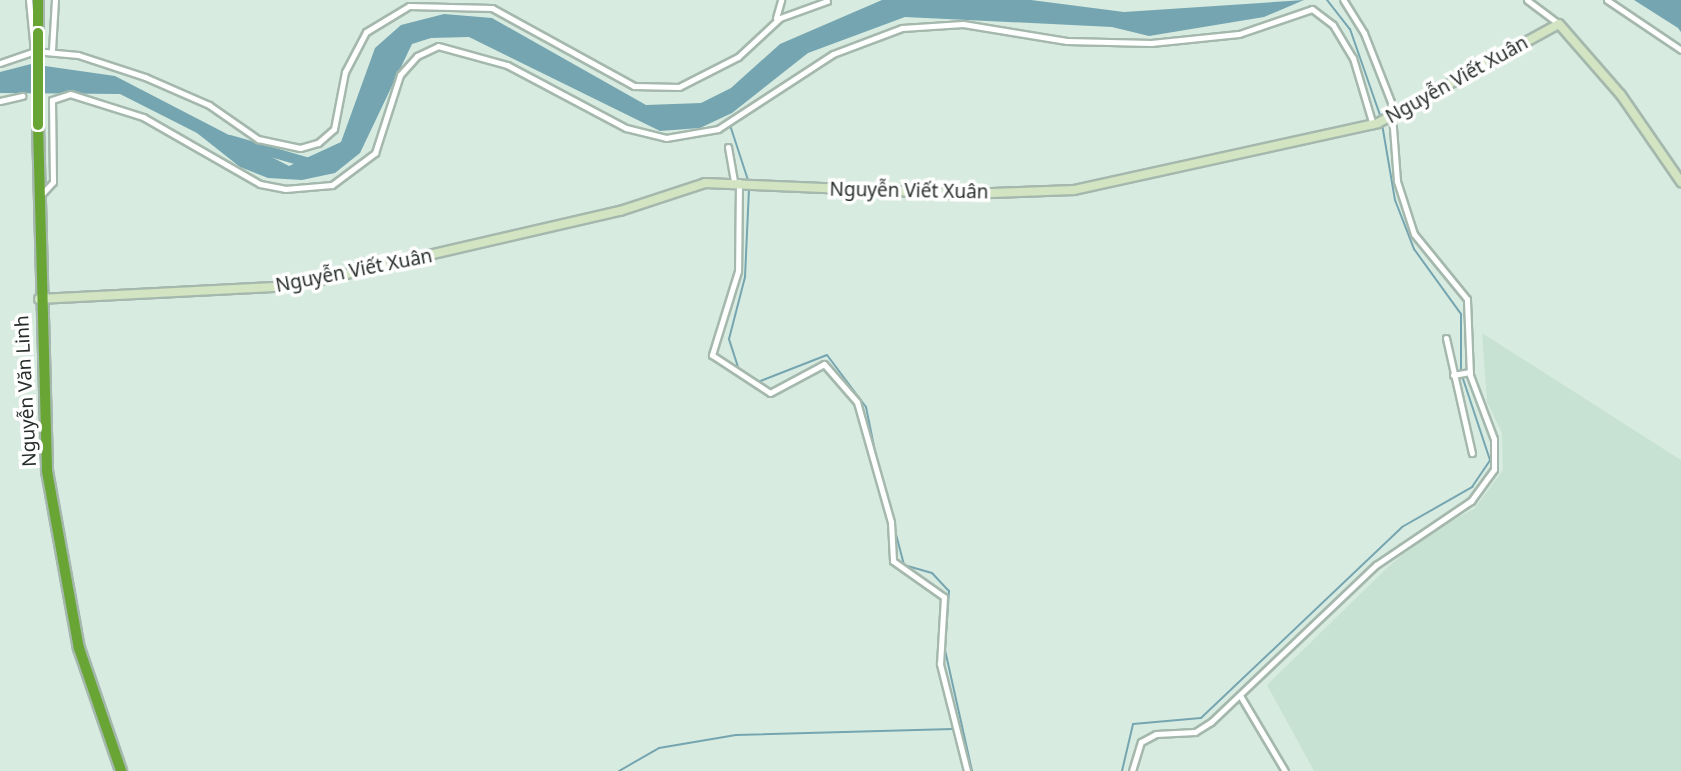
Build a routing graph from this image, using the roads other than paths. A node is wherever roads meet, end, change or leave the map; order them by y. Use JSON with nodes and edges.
{"nodes":[{"id":1,"x":29,"y":0,"type":"edge"},
{"id":2,"x":38,"y":0,"type":"edge"},
{"id":3,"x":55,"y":0,"type":"edge"},
{"id":4,"x":781,"y":0,"type":"edge"},
{"id":5,"x":1343,"y":0,"type":"edge"},
{"id":6,"x":1527,"y":0,"type":"edge"},
{"id":7,"x":1607,"y":0,"type":"edge"},
{"id":8,"x":827,"y":1,"type":"edge"},
{"id":9,"x":775,"y":21,"type":"junction"},
{"id":10,"x":1559,"y":24,"type":"junction"},
{"id":11,"x":52,"y":50,"type":"junction"},
{"id":12,"x":1681,"y":50,"type":"edge"},
{"id":13,"x":34,"y":51,"type":"junction"},
{"id":14,"x":0,"y":63,"type":"edge"},
{"id":15,"x":22,"y":96,"type":"dead end"},
{"id":16,"x":0,"y":101,"type":"edge"},
{"id":17,"x":1393,"y":118,"type":"junction"},
{"id":18,"x":1375,"y":124,"type":"junction"},
{"id":19,"x":728,"y":148,"type":"dead end"},
{"id":20,"x":739,"y":182,"type":"junction"},
{"id":21,"x":1681,"y":182,"type":"edge"},
{"id":22,"x":38,"y":198,"type":"junction"},
{"id":23,"x":39,"y":299,"type":"junction"},
{"id":24,"x":1446,"y":338,"type":"dead end"},
{"id":25,"x":1468,"y":372,"type":"junction"},
{"id":26,"x":1455,"y":374,"type":"junction"},
{"id":27,"x":1472,"y":453,"type":"dead end"},
{"id":28,"x":1244,"y":695,"type":"junction"},
{"id":29,"x":121,"y":771,"type":"edge"},
{"id":30,"x":967,"y":771,"type":"edge"},
{"id":31,"x":1132,"y":771,"type":"edge"},
{"id":32,"x":1284,"y":771,"type":"edge"}],
"edges":[{"from":1,"to":13,"type":"street"},
{"from":2,"to":22,"type":"highway","name":"Nguyễn Văn Linh","bridge":true},
{"from":3,"to":11,"type":"street"},
{"from":4,"to":9,"type":"street"},
{"from":5,"to":17,"type":"street"},
{"from":6,"to":10,"type":"street"},
{"from":7,"to":12,"type":"street"},
{"from":8,"to":9,"type":"street"},
{"from":9,"to":11,"type":"street"},
{"from":10,"to":17,"type":"street","name":"Nguyễn Viết Xuân"},
{"from":10,"to":21,"type":"street"},
{"from":11,"to":13,"type":"street"},
{"from":13,"to":14,"type":"street"},
{"from":15,"to":16,"type":"street"},
{"from":17,"to":18,"type":"street","name":"Nguyễn Viết Xuân"},
{"from":17,"to":25,"type":"street"},
{"from":18,"to":20,"type":"street","name":"Nguyễn Viết Xuân"},
{"from":18,"to":22,"type":"street"},
{"from":19,"to":20,"type":"street"},
{"from":20,"to":23,"type":"street","name":"Nguyễn Viết Xuân"},
{"from":20,"to":30,"type":"street"},
{"from":22,"to":23,"type":"highway","name":"Nguyễn Văn Linh"},
{"from":23,"to":29,"type":"highway","name":"Nguyễn Văn Linh"},
{"from":24,"to":26,"type":"street"},
{"from":25,"to":26,"type":"street"},
{"from":25,"to":28,"type":"street"},
{"from":26,"to":27,"type":"street"},
{"from":28,"to":31,"type":"street"},
{"from":28,"to":32,"type":"street"}]}
